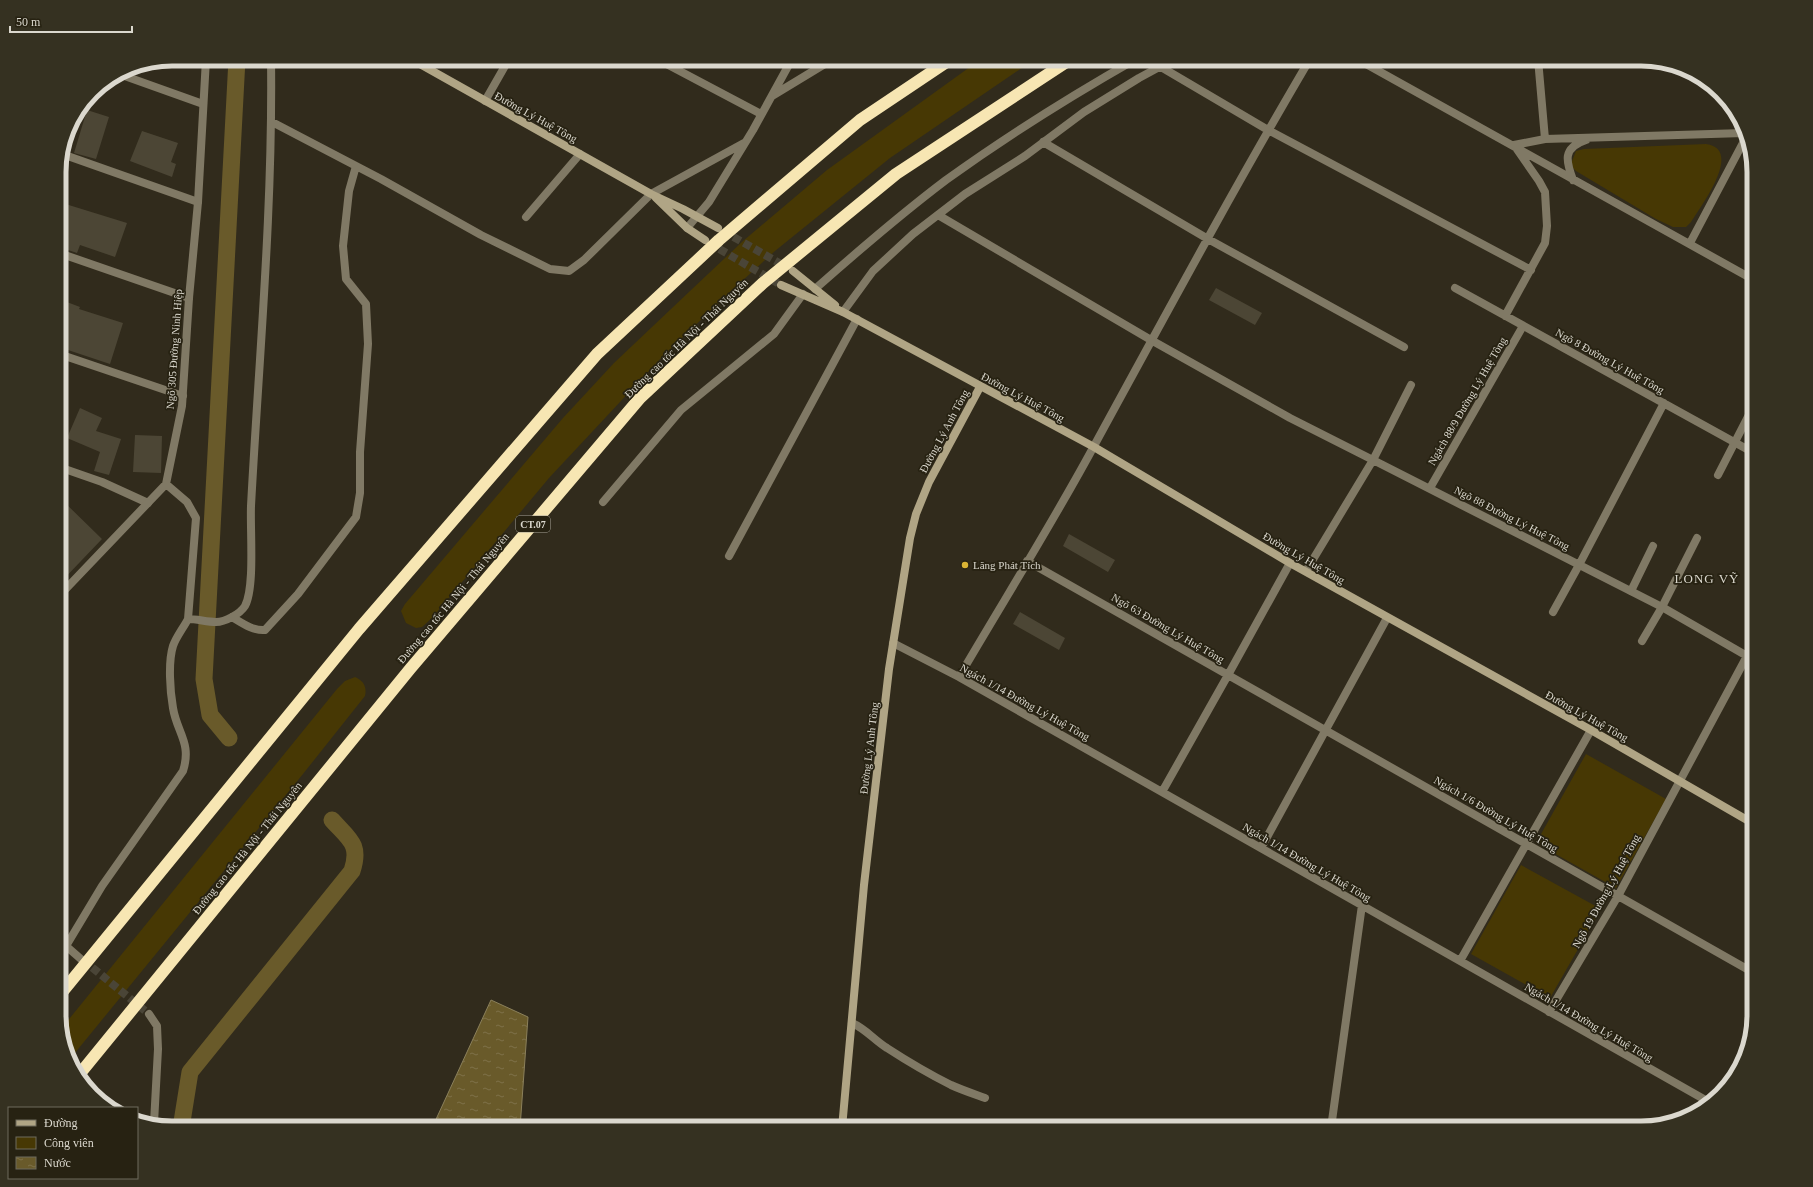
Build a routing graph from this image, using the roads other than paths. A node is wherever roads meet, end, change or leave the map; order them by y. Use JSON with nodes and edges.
{"nodes":[{"id":1,"x":206,"y":66,"type":"edge"},
{"id":2,"x":271,"y":66,"type":"edge"},
{"id":3,"x":423,"y":66,"type":"edge"},
{"id":4,"x":506,"y":66,"type":"edge"},
{"id":5,"x":670,"y":66,"type":"edge"},
{"id":6,"x":788,"y":66,"type":"edge"},
{"id":7,"x":822,"y":66,"type":"edge"},
{"id":8,"x":941,"y":66,"type":"edge"},
{"id":9,"x":1060,"y":66,"type":"edge"},
{"id":10,"x":1124,"y":66,"type":"edge"},
{"id":11,"x":1306,"y":66,"type":"edge"},
{"id":12,"x":1370,"y":66,"type":"edge"},
{"id":13,"x":1539,"y":66,"type":"edge"},
{"id":14,"x":1161,"y":67,"type":"joint"},
{"id":15,"x":126,"y":77,"type":"edge"},
{"id":16,"x":771,"y":97,"type":"junction"},
{"id":17,"x":485,"y":101,"type":"junction"},
{"id":18,"x":203,"y":104,"type":"junction"},
{"id":19,"x":762,"y":114,"type":"junction"},
{"id":20,"x":272,"y":122,"type":"junction"},
{"id":21,"x":1268,"y":130,"type":"junction"},
{"id":22,"x":1739,"y":133,"type":"edge"},
{"id":23,"x":1589,"y":138,"type":"junction"},
{"id":24,"x":1545,"y":139,"type":"junction"},
{"id":25,"x":1043,"y":142,"type":"junction"},
{"id":26,"x":744,"y":143,"type":"junction"},
{"id":27,"x":1743,"y":143,"type":"edge"},
{"id":28,"x":1514,"y":145,"type":"junction"},
{"id":29,"x":580,"y":154,"type":"junction"},
{"id":30,"x":67,"y":156,"type":"edge"},
{"id":31,"x":356,"y":166,"type":"junction"},
{"id":32,"x":1573,"y":180,"type":"junction"},
{"id":33,"x":651,"y":194,"type":"junction"},
{"id":34,"x":198,"y":202,"type":"junction"},
{"id":35,"x":938,"y":215,"type":"junction"},
{"id":36,"x":697,"y":216,"type":"junction"},
{"id":37,"x":526,"y":218,"type":"dead end"},
{"id":38,"x":687,"y":228,"type":"junction"},
{"id":39,"x":718,"y":228,"type":"tunnel mouth"},
{"id":40,"x":1208,"y":239,"type":"junction"},
{"id":41,"x":705,"y":240,"type":"tunnel mouth"},
{"id":42,"x":1690,"y":243,"type":"junction"},
{"id":43,"x":66,"y":255,"type":"edge"},
{"id":44,"x":1531,"y":270,"type":"junction"},
{"id":45,"x":794,"y":271,"type":"tunnel mouth"},
{"id":46,"x":1747,"y":276,"type":"edge"},
{"id":47,"x":780,"y":285,"type":"tunnel mouth"},
{"id":48,"x":1455,"y":288,"type":"dead end"},
{"id":49,"x":815,"y":289,"type":"junction"},
{"id":50,"x":803,"y":294,"type":"junction"},
{"id":51,"x":189,"y":298,"type":"junction"},
{"id":52,"x":843,"y":312,"type":"junction"},
{"id":53,"x":1505,"y":316,"type":"junction"},
{"id":54,"x":857,"y":319,"type":"junction"},
{"id":55,"x":1523,"y":326,"type":"junction"},
{"id":56,"x":1151,"y":340,"type":"junction"},
{"id":57,"x":1404,"y":347,"type":"dead end"},
{"id":58,"x":66,"y":356,"type":"edge"},
{"id":59,"x":1411,"y":385,"type":"dead end"},
{"id":60,"x":980,"y":387,"type":"junction"},
{"id":61,"x":183,"y":396,"type":"junction"},
{"id":62,"x":1664,"y":403,"type":"junction"},
{"id":63,"x":1747,"y":419,"type":"edge"},
{"id":64,"x":1735,"y":442,"type":"junction"},
{"id":65,"x":1094,"y":447,"type":"junction"},
{"id":66,"x":1747,"y":449,"type":"edge"},
{"id":67,"x":1374,"y":460,"type":"junction"},
{"id":68,"x":66,"y":469,"type":"edge"},
{"id":69,"x":1718,"y":475,"type":"dead end"},
{"id":70,"x":166,"y":484,"type":"junction"},
{"id":71,"x":1430,"y":488,"type":"junction"},
{"id":72,"x":603,"y":502,"type":"dead end"},
{"id":73,"x":148,"y":503,"type":"junction"},
{"id":74,"x":1697,"y":538,"type":"dead end"},
{"id":75,"x":1653,"y":546,"type":"dead end"},
{"id":76,"x":729,"y":556,"type":"dead end"},
{"id":77,"x":1027,"y":561,"type":"junction"},
{"id":78,"x":1290,"y":563,"type":"junction"},
{"id":79,"x":1579,"y":565,"type":"junction"},
{"id":80,"x":1306,"y":572,"type":"junction"},
{"id":81,"x":66,"y":588,"type":"edge"},
{"id":82,"x":1630,"y":591,"type":"junction"},
{"id":83,"x":1662,"y":607,"type":"junction"},
{"id":84,"x":1553,"y":612,"type":"dead end"},
{"id":85,"x":232,"y":617,"type":"junction"},
{"id":86,"x":1387,"y":618,"type":"junction"},
{"id":87,"x":192,"y":619,"type":"junction"},
{"id":88,"x":1642,"y":641,"type":"dead end"},
{"id":89,"x":893,"y":643,"type":"junction"},
{"id":90,"x":1747,"y":656,"type":"edge"},
{"id":91,"x":1747,"y":665,"type":"edge"},
{"id":92,"x":1228,"y":675,"type":"junction"},
{"id":93,"x":958,"y":677,"type":"junction"},
{"id":94,"x":1326,"y":730,"type":"junction"},
{"id":95,"x":1591,"y":730,"type":"junction"},
{"id":96,"x":1680,"y":781,"type":"junction"},
{"id":97,"x":1162,"y":792,"type":"junction"},
{"id":98,"x":1747,"y":820,"type":"edge"},
{"id":99,"x":1526,"y":844,"type":"junction"},
{"id":100,"x":1261,"y":848,"type":"junction"},
{"id":101,"x":1618,"y":896,"type":"junction"},
{"id":102,"x":1362,"y":905,"type":"junction"},
{"id":103,"x":66,"y":946,"type":"joint"},
{"id":104,"x":82,"y":960,"type":"tunnel mouth"},
{"id":105,"x":1460,"y":961,"type":"junction"},
{"id":106,"x":1747,"y":969,"type":"edge"},
{"id":107,"x":66,"y":987,"type":"edge"},
{"id":108,"x":1549,"y":1012,"type":"junction"},
{"id":109,"x":149,"y":1014,"type":"tunnel mouth"},
{"id":110,"x":852,"y":1023,"type":"junction"},
{"id":111,"x":82,"y":1071,"type":"edge"},
{"id":112,"x":985,"y":1098,"type":"dead end"},
{"id":113,"x":1705,"y":1100,"type":"edge"},
{"id":114,"x":154,"y":1119,"type":"edge"},
{"id":115,"x":843,"y":1121,"type":"edge"},
{"id":116,"x":1332,"y":1121,"type":"edge"}],
"edges":[{"from":1,"to":18,"type":"street","name":"Ngõ 305 Đường Ninh Hiệp"},
{"from":2,"to":20,"type":"street"},
{"from":3,"to":17,"type":"main road","name":"Đường Lý Huệ Tông"},
{"from":4,"to":17,"type":"street"},
{"from":5,"to":19,"type":"street"},
{"from":6,"to":16,"type":"street"},
{"from":7,"to":16,"type":"street"},
{"from":8,"to":107,"type":"highway"},
{"from":9,"to":111,"type":"highway","name":"Đường cao tốc Hà Nội - Thái Nguyên","number":"CT.07"},
{"from":10,"to":49,"type":"street"},
{"from":11,"to":21,"type":"street"},
{"from":12,"to":28,"type":"street"},
{"from":13,"to":24,"type":"street"},
{"from":14,"to":21,"type":"street"},
{"from":14,"to":25,"type":"street"},
{"from":15,"to":18,"type":"street"},
{"from":16,"to":19,"type":"street"},
{"from":17,"to":29,"type":"main road","name":"Đường Lý Huệ Tông"},
{"from":18,"to":34,"type":"street","name":"Ngõ 305 Đường Ninh Hiệp"},
{"from":19,"to":26,"type":"street"},
{"from":20,"to":31,"type":"street"},
{"from":20,"to":85,"type":"street"},
{"from":21,"to":40,"type":"street"},
{"from":21,"to":44,"type":"street"},
{"from":22,"to":23,"type":"street"},
{"from":23,"to":24,"type":"street"},
{"from":23,"to":32,"type":"street"},
{"from":24,"to":28,"type":"street"},
{"from":25,"to":35,"type":"street"},
{"from":25,"to":40,"type":"street"},
{"from":26,"to":33,"type":"street"},
{"from":26,"to":36,"type":"street"},
{"from":27,"to":42,"type":"street"},
{"from":28,"to":32,"type":"street"},
{"from":28,"to":44,"type":"street"},
{"from":29,"to":33,"type":"main road","name":"Đường Lý Huệ Tông"},
{"from":29,"to":37,"type":"street"},
{"from":30,"to":34,"type":"street"},
{"from":31,"to":33,"type":"street"},
{"from":31,"to":85,"type":"street"},
{"from":32,"to":42,"type":"street"},
{"from":33,"to":36,"type":"main road","name":"Đường Lý Huệ Tông"},
{"from":33,"to":38,"type":"main road","name":"Đường Lý Huệ Tông"},
{"from":34,"to":51,"type":"street","name":"Ngõ 305 Đường Ninh Hiệp"},
{"from":35,"to":52,"type":"street"},
{"from":35,"to":56,"type":"street","name":"Ngõ 88 Đường Lý Huệ Tông"},
{"from":36,"to":38,"type":"street"},
{"from":36,"to":39,"type":"main road","name":"Đường Lý Huệ Tông"},
{"from":38,"to":41,"type":"main road","name":"Đường Lý Huệ Tông"},
{"from":40,"to":56,"type":"street"},
{"from":40,"to":57,"type":"street"},
{"from":42,"to":46,"type":"street"},
{"from":43,"to":51,"type":"street"},
{"from":44,"to":53,"type":"street"},
{"from":45,"to":49,"type":"main road","name":"Đường Lý Huệ Tông"},
{"from":47,"to":50,"type":"main road","name":"Đường Lý Huệ Tông"},
{"from":48,"to":53,"type":"street","name":"Ngõ 8 Đường Lý Huệ Tông"},
{"from":49,"to":52,"type":"main road","name":"Đường Lý Huệ Tông"},
{"from":50,"to":52,"type":"main road","name":"Đường Lý Huệ Tông"},
{"from":50,"to":72,"type":"street"},
{"from":51,"to":61,"type":"street","name":"Ngõ 305 Đường Ninh Hiệp"},
{"from":52,"to":54,"type":"main road","name":"Đường Lý Huệ Tông"},
{"from":53,"to":55,"type":"street","name":"Ngõ 8 Đường Lý Huệ Tông"},
{"from":54,"to":60,"type":"main road","name":"Đường Lý Huệ Tông"},
{"from":54,"to":76,"type":"street"},
{"from":55,"to":62,"type":"street","name":"Ngõ 8 Đường Lý Huệ Tông"},
{"from":55,"to":71,"type":"street","name":"Ngách 88/9 Đường Lý Huệ Tông"},
{"from":56,"to":65,"type":"street"},
{"from":56,"to":67,"type":"street","name":"Ngõ 88 Đường Lý Huệ Tông"},
{"from":58,"to":61,"type":"street"},
{"from":59,"to":67,"type":"street"},
{"from":60,"to":65,"type":"main road","name":"Đường Lý Huệ Tông"},
{"from":60,"to":89,"type":"main road","name":"Đường Lý Anh Tông"},
{"from":61,"to":70,"type":"street","name":"Ngõ 305 Đường Ninh Hiệp"},
{"from":62,"to":64,"type":"street","name":"Ngõ 8 Đường Lý Huệ Tông"},
{"from":62,"to":79,"type":"street"},
{"from":63,"to":64,"type":"street"},
{"from":64,"to":66,"type":"street","name":"Ngõ 8 Đường Lý Huệ Tông"},
{"from":64,"to":69,"type":"street"},
{"from":65,"to":77,"type":"street"},
{"from":65,"to":78,"type":"main road","name":"Đường Lý Huệ Tông"},
{"from":67,"to":71,"type":"street","name":"Ngõ 88 Đường Lý Huệ Tông"},
{"from":67,"to":80,"type":"street"},
{"from":68,"to":73,"type":"street"},
{"from":70,"to":73,"type":"street"},
{"from":70,"to":87,"type":"street"},
{"from":71,"to":79,"type":"street","name":"Ngõ 88 Đường Lý Huệ Tông"},
{"from":73,"to":81,"type":"street"},
{"from":74,"to":83,"type":"street"},
{"from":75,"to":82,"type":"street"},
{"from":77,"to":92,"type":"street","name":"Ngõ 63 Đường Lý Huệ Tông"},
{"from":77,"to":93,"type":"street"},
{"from":78,"to":80,"type":"main road","name":"Đường Lý Huệ Tông"},
{"from":78,"to":92,"type":"street","name":"Ngõ 63 Đường Lý Huệ Tông"},
{"from":79,"to":82,"type":"street","name":"Ngõ 88 Đường Lý Huệ Tông"},
{"from":79,"to":84,"type":"street"},
{"from":80,"to":86,"type":"main road","name":"Đường Lý Huệ Tông"},
{"from":82,"to":83,"type":"street","name":"Ngõ 88 Đường Lý Huệ Tông"},
{"from":83,"to":88,"type":"street"},
{"from":83,"to":90,"type":"street","name":"Ngõ 88 Đường Lý Huệ Tông"},
{"from":85,"to":87,"type":"street"},
{"from":86,"to":94,"type":"street"},
{"from":86,"to":95,"type":"main road","name":"Đường Lý Huệ Tông"},
{"from":87,"to":103,"type":"street"},
{"from":89,"to":93,"type":"street","name":"Ngách 1/14 Đường Lý Huệ Tông"},
{"from":89,"to":110,"type":"main road","name":"Đường Lý Anh Tông"},
{"from":91,"to":96,"type":"street","name":"Ngõ 19 Đường Lý Huệ Tông"},
{"from":92,"to":94,"type":"street","name":"Ngách 1/6 Đường Lý Huệ Tông"},
{"from":92,"to":97,"type":"street"},
{"from":93,"to":97,"type":"street","name":"Ngách 1/14 Đường Lý Huệ Tông"},
{"from":94,"to":99,"type":"street","name":"Ngách 1/6 Đường Lý Huệ Tông"},
{"from":94,"to":100,"type":"street"},
{"from":95,"to":96,"type":"main road","name":"Đường Lý Huệ Tông"},
{"from":95,"to":99,"type":"street"},
{"from":96,"to":98,"type":"main road","name":"Đường Lý Huệ Tông"},
{"from":96,"to":101,"type":"street","name":"Ngõ 19 Đường Lý Huệ Tông"},
{"from":97,"to":100,"type":"street","name":"Ngách 1/14 Đường Lý Huệ Tông"},
{"from":99,"to":101,"type":"street","name":"Ngách 1/6 Đường Lý Huệ Tông"},
{"from":99,"to":105,"type":"street"},
{"from":100,"to":102,"type":"street","name":"Ngách 1/14 Đường Lý Huệ Tông"},
{"from":101,"to":106,"type":"street","name":"Ngách 1/6 Đường Lý Huệ Tông"},
{"from":101,"to":108,"type":"street","name":"Ngõ 19 Đường Lý Huệ Tông"},
{"from":102,"to":105,"type":"street","name":"Ngách 1/14 Đường Lý Huệ Tông"},
{"from":102,"to":116,"type":"street"},
{"from":103,"to":104,"type":"street"},
{"from":105,"to":108,"type":"street","name":"Ngách 1/14 Đường Lý Huệ Tông"},
{"from":108,"to":113,"type":"street","name":"Ngách 1/14 Đường Lý Huệ Tông"},
{"from":109,"to":114,"type":"street"},
{"from":110,"to":112,"type":"street"},
{"from":110,"to":115,"type":"main road","name":"Đường Lý Anh Tông"}]}
